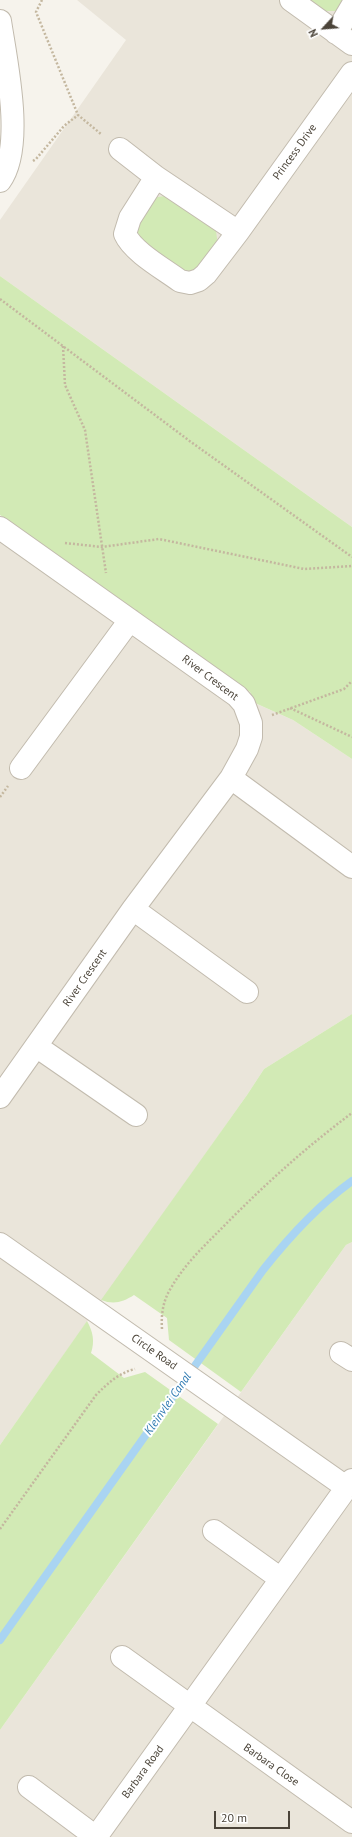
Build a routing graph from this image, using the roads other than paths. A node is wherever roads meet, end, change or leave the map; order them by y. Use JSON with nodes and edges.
{"nodes":[{"id":1,"x":291,"y":0,"type":"edge"},
{"id":2,"x":352,"y":6,"type":"edge"},
{"id":3,"x":0,"y":21,"type":"edge"},
{"id":4,"x":344,"y":38,"type":"edge"},
{"id":5,"x":352,"y":73,"type":"edge"},
{"id":6,"x":120,"y":149,"type":"road end"},
{"id":7,"x":3,"y":177,"type":"edge"},
{"id":8,"x":156,"y":177,"type":"junction"},
{"id":9,"x":238,"y":232,"type":"junction"},
{"id":10,"x":0,"y":528,"type":"edge"},
{"id":11,"x":130,"y":620,"type":"junction"},
{"id":12,"x":21,"y":768,"type":"dead end"},
{"id":13,"x":231,"y":778,"type":"junction"},
{"id":14,"x":352,"y":866,"type":"edge"},
{"id":15,"x":133,"y":910,"type":"junction"},
{"id":16,"x":247,"y":992,"type":"dead end"},
{"id":17,"x":36,"y":1046,"type":"junction"},
{"id":18,"x":0,"y":1097,"type":"edge"},
{"id":19,"x":136,"y":1115,"type":"dead end"},
{"id":20,"x":0,"y":1244,"type":"edge"},
{"id":21,"x":349,"y":1484,"type":"edge"},
{"id":22,"x":214,"y":1531,"type":"dead end"},
{"id":23,"x":281,"y":1580,"type":"junction"},
{"id":24,"x":122,"y":1657,"type":"dead end"},
{"id":25,"x":190,"y":1707,"type":"junction"},
{"id":26,"x":29,"y":1787,"type":"dead end"},
{"id":27,"x":352,"y":1822,"type":"edge"},
{"id":28,"x":96,"y":1837,"type":"edge"}],
"edges":[{"from":1,"to":4,"type":"street"},
{"from":2,"to":4,"type":"street"},
{"from":3,"to":7,"type":"street"},
{"from":5,"to":9,"type":"street","name":"Princess Drive"},
{"from":6,"to":8,"type":"street"},
{"from":8,"to":9,"type":"street"},
{"from":8,"to":9,"type":"street","name":"Princess Drive"},
{"from":10,"to":11,"type":"street","name":"River Crescent"},
{"from":11,"to":12,"type":"street"},
{"from":11,"to":13,"type":"street","name":"River Crescent"},
{"from":13,"to":14,"type":"street"},
{"from":13,"to":15,"type":"street","name":"River Crescent"},
{"from":15,"to":16,"type":"street"},
{"from":15,"to":17,"type":"street","name":"River Crescent"},
{"from":17,"to":18,"type":"street","name":"River Crescent"},
{"from":17,"to":19,"type":"street"},
{"from":20,"to":21,"type":"street","name":"Circle Road"},
{"from":21,"to":23,"type":"street","name":"Barbara Road"},
{"from":22,"to":23,"type":"street"},
{"from":23,"to":25,"type":"street","name":"Barbara Road"},
{"from":24,"to":25,"type":"street"},
{"from":25,"to":27,"type":"street","name":"Barbara Close"},
{"from":25,"to":28,"type":"street","name":"Barbara Road"},
{"from":26,"to":28,"type":"street","name":"Barbara Road"}]}
